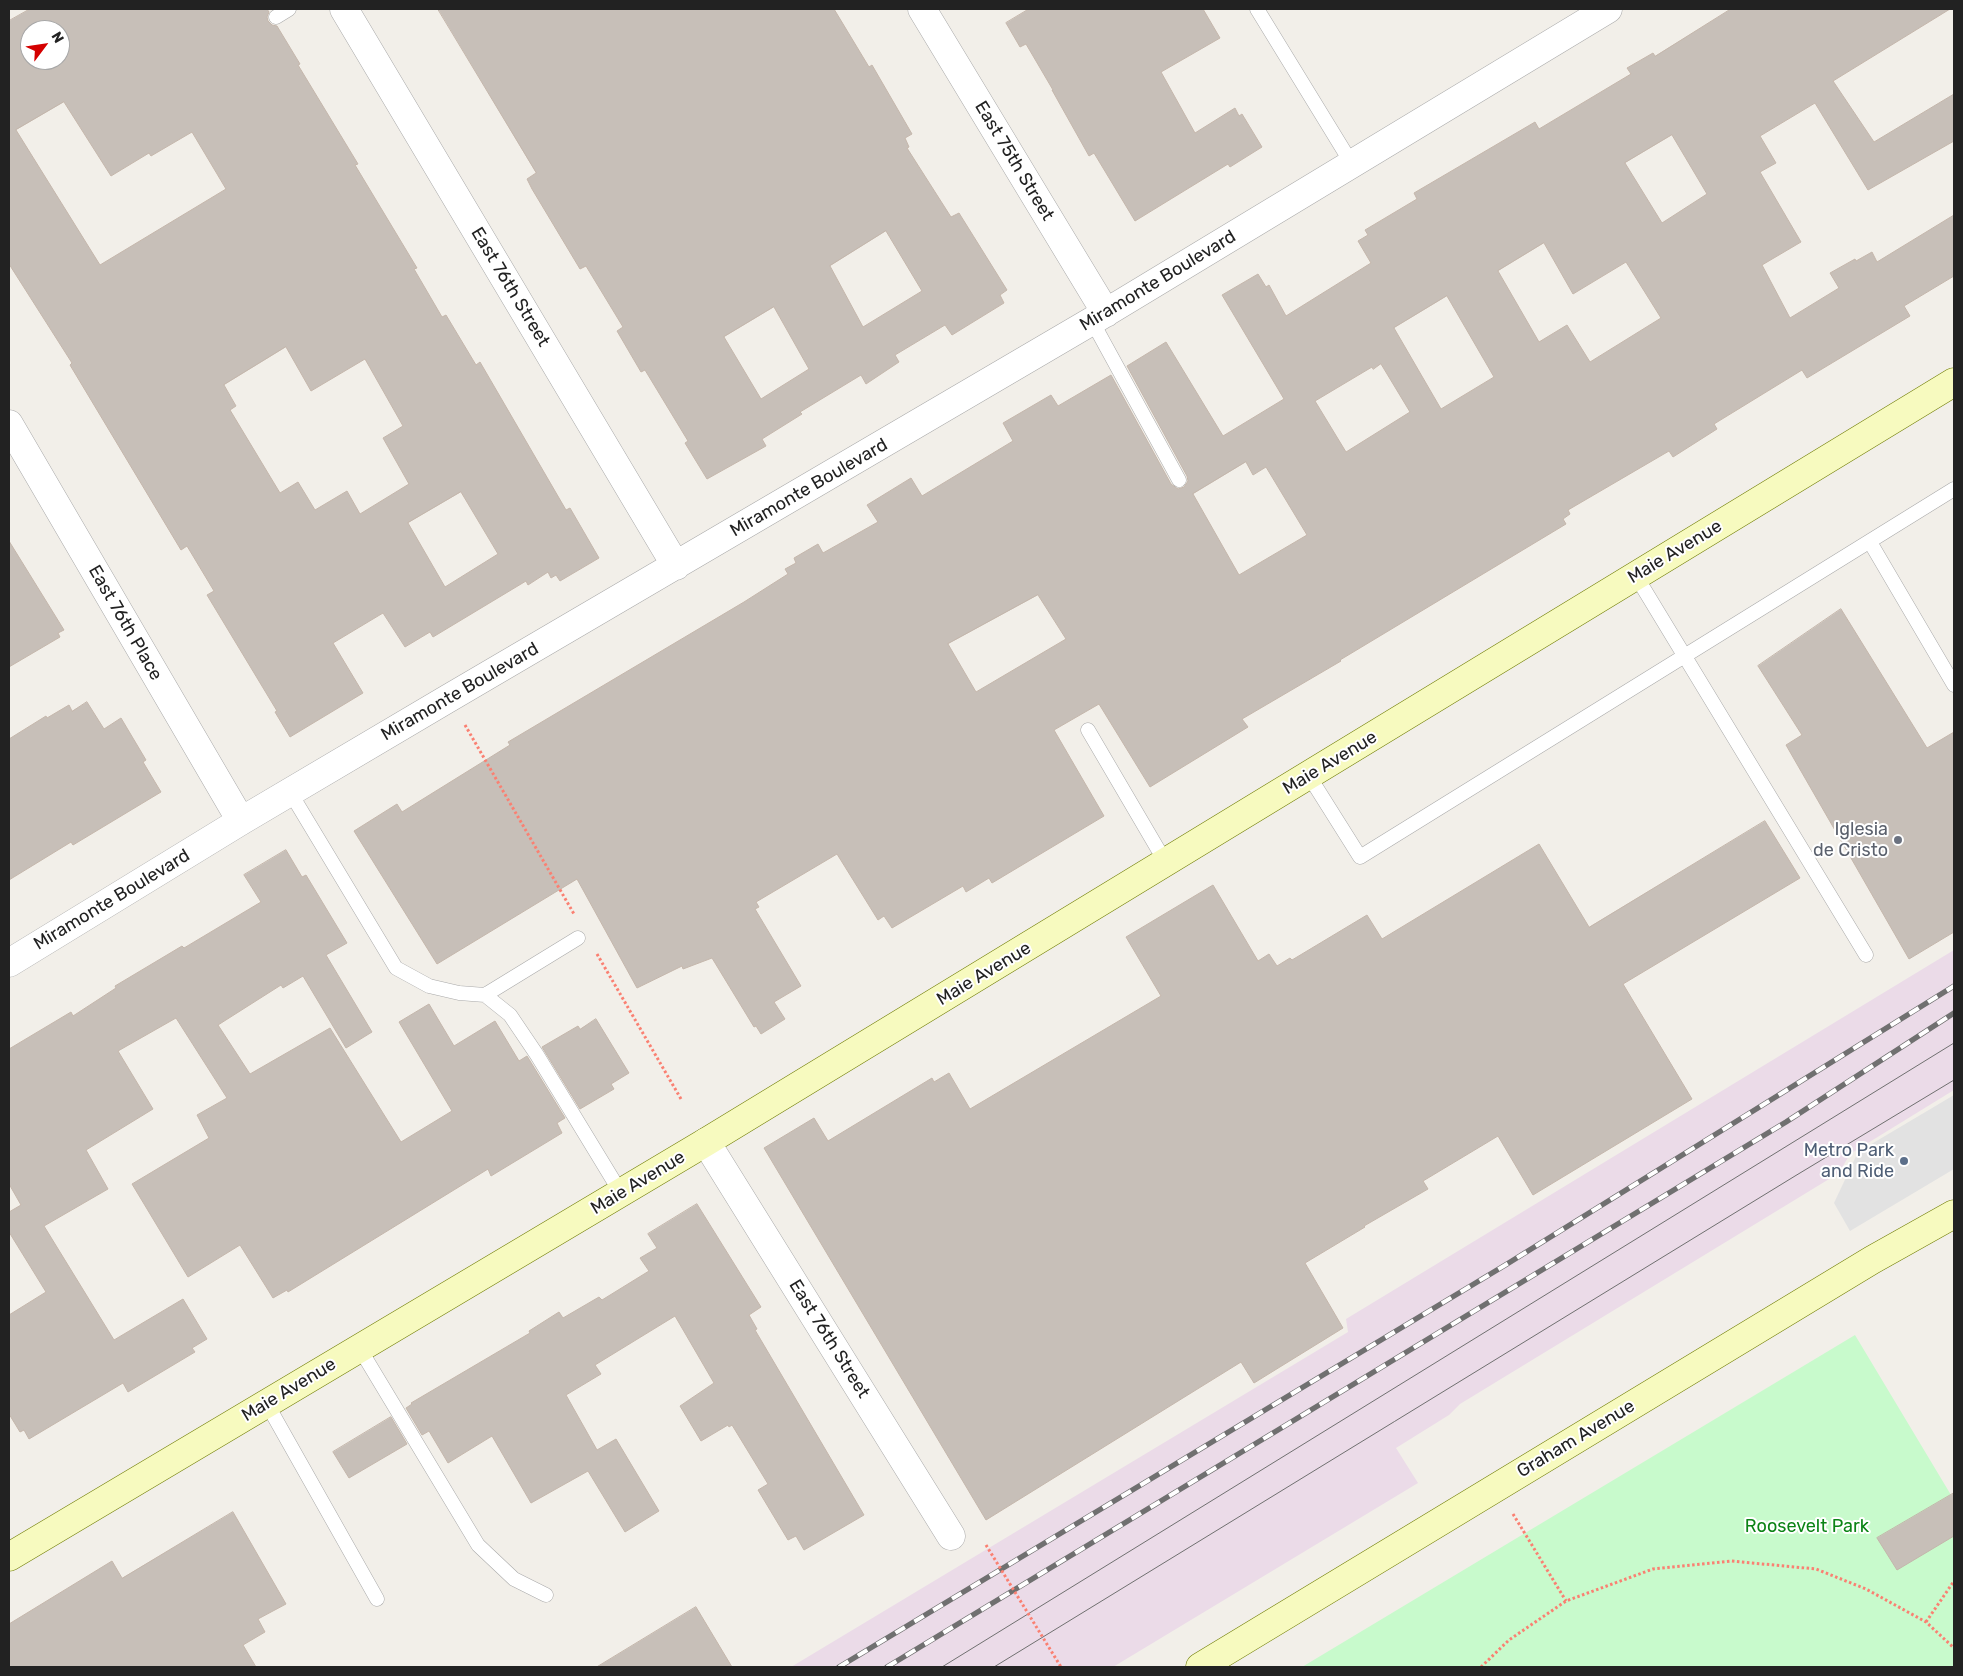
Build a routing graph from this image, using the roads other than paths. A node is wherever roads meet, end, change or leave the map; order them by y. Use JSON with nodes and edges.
{"nodes":[{"id":1,"x":289,"y":9,"type":"edge"},
{"id":2,"x":344,"y":9,"type":"edge"},
{"id":3,"x":922,"y":9,"type":"edge"},
{"id":4,"x":1256,"y":9,"type":"edge"},
{"id":5,"x":1608,"y":9,"type":"edge"},
{"id":6,"x":276,"y":17,"type":"dead end"},
{"id":7,"x":1352,"y":164,"type":"junction"},
{"id":8,"x":1099,"y":317,"type":"junction"},
{"id":9,"x":1954,"y":382,"type":"edge"},
{"id":10,"x":9,"y":424,"type":"edge"},
{"id":11,"x":1179,"y":480,"type":"dead end"},
{"id":12,"x":1954,"y":489,"type":"edge"},
{"id":13,"x":1870,"y":542,"type":"junction"},
{"id":14,"x":676,"y":566,"type":"junction"},
{"id":15,"x":1636,"y":576,"type":"junction"},
{"id":16,"x":1685,"y":656,"type":"junction"},
{"id":17,"x":1954,"y":685,"type":"edge"},
{"id":18,"x":1088,"y":730,"type":"dead end"},
{"id":19,"x":1309,"y":776,"type":"junction"},
{"id":20,"x":290,"y":792,"type":"junction"},
{"id":21,"x":241,"y":821,"type":"junction"},
{"id":22,"x":1166,"y":863,"type":"junction"},
{"id":23,"x":578,"y":938,"type":"dead end"},
{"id":24,"x":1866,"y":955,"type":"dead end"},
{"id":25,"x":9,"y":963,"type":"edge"},
{"id":26,"x":485,"y":995,"type":"junction"},
{"id":27,"x":706,"y":1142,"type":"junction"},
{"id":28,"x":621,"y":1193,"type":"junction"},
{"id":29,"x":1954,"y":1214,"type":"edge"},
{"id":30,"x":360,"y":1349,"type":"junction"},
{"id":31,"x":267,"y":1404,"type":"junction"},
{"id":32,"x":951,"y":1536,"type":"dead end"},
{"id":33,"x":9,"y":1557,"type":"edge"},
{"id":34,"x":546,"y":1595,"type":"dead end"},
{"id":35,"x":376,"y":1598,"type":"dead end"},
{"id":36,"x":1200,"y":1667,"type":"edge"}],
"edges":[{"from":1,"to":6,"type":"lane"},
{"from":2,"to":14,"type":"street","name":"East 76th Street"},
{"from":3,"to":8,"type":"street","name":"East 75th Street"},
{"from":4,"to":7,"type":"lane"},
{"from":5,"to":7,"type":"street","name":"Miramonte Boulevard"},
{"from":7,"to":8,"type":"street","name":"Miramonte Boulevard"},
{"from":8,"to":11,"type":"lane"},
{"from":8,"to":14,"type":"street","name":"Miramonte Boulevard"},
{"from":9,"to":15,"type":"street","name":"Maie Avenue"},
{"from":10,"to":21,"type":"street","name":"East 76th Place"},
{"from":12,"to":13,"type":"lane"},
{"from":13,"to":16,"type":"lane"},
{"from":13,"to":17,"type":"lane"},
{"from":14,"to":20,"type":"street","name":"Miramonte Boulevard"},
{"from":15,"to":16,"type":"lane"},
{"from":15,"to":19,"type":"street","name":"Maie Avenue"},
{"from":16,"to":19,"type":"lane"},
{"from":16,"to":24,"type":"lane"},
{"from":18,"to":22,"type":"lane"},
{"from":19,"to":22,"type":"street","name":"Maie Avenue"},
{"from":20,"to":21,"type":"street","name":"Miramonte Boulevard"},
{"from":20,"to":26,"type":"lane"},
{"from":21,"to":25,"type":"street","name":"Miramonte Boulevard"},
{"from":22,"to":27,"type":"street","name":"Maie Avenue"},
{"from":23,"to":26,"type":"lane"},
{"from":26,"to":28,"type":"lane"},
{"from":27,"to":28,"type":"street","name":"Maie Avenue"},
{"from":27,"to":32,"type":"street","name":"East 76th Street"},
{"from":28,"to":30,"type":"street","name":"Maie Avenue"},
{"from":29,"to":36,"type":"street","name":"Graham Avenue"},
{"from":30,"to":31,"type":"street","name":"Maie Avenue"},
{"from":30,"to":34,"type":"lane"},
{"from":31,"to":33,"type":"street","name":"Maie Avenue"},
{"from":31,"to":35,"type":"lane"}]}
